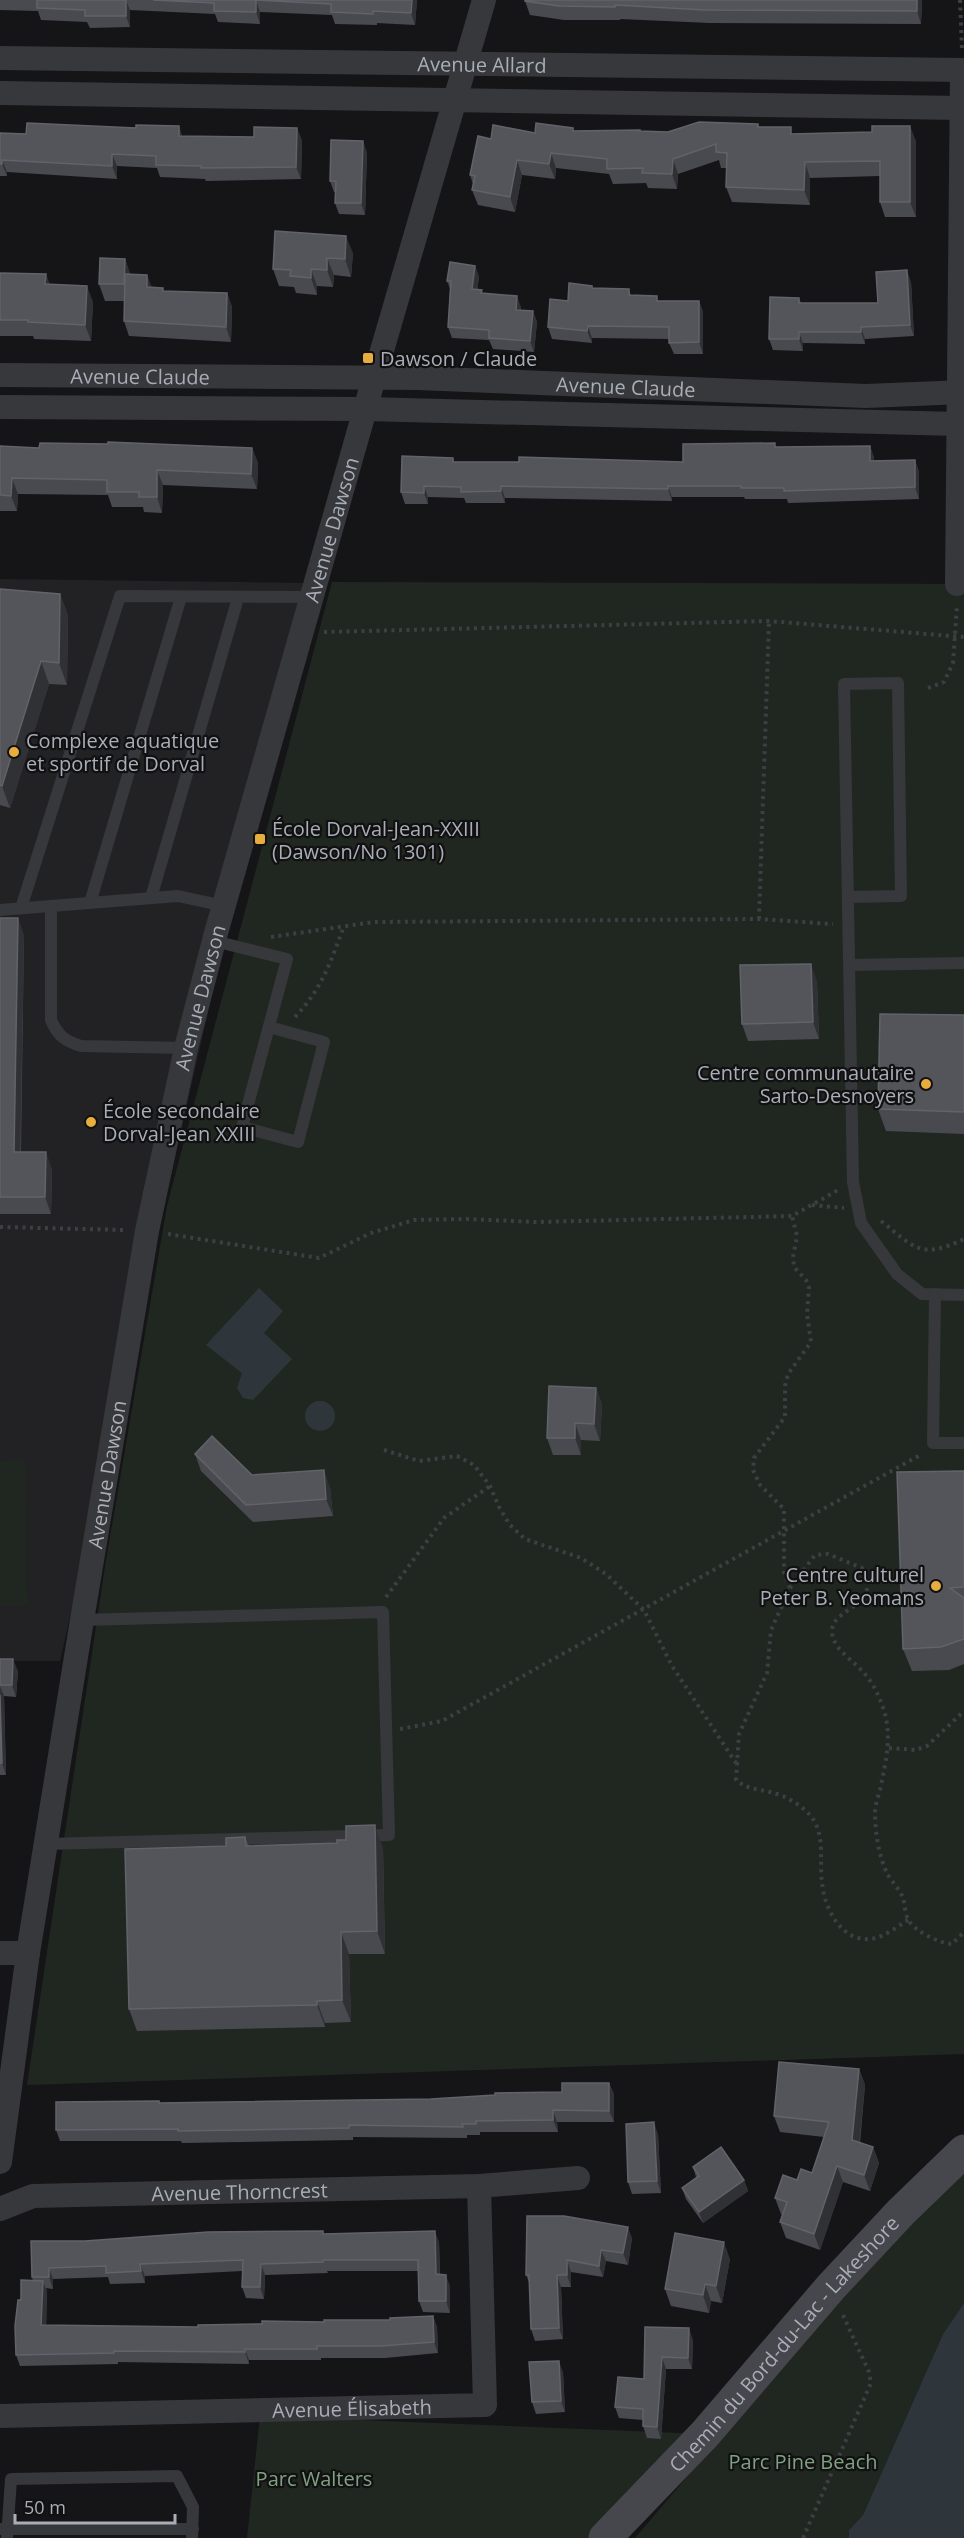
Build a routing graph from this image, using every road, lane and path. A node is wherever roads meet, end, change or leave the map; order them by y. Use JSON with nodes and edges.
{"nodes":[{"id":1,"x":484,"y":0,"type":"edge"},
{"id":2,"x":960,"y":0,"type":"edge"},
{"id":3,"x":0,"y":58,"type":"edge"},
{"id":4,"x":466,"y":64,"type":"junction"},
{"id":5,"x":963,"y":70,"type":"edge"},
{"id":6,"x":0,"y":93,"type":"edge"},
{"id":7,"x":455,"y":100,"type":"junction"},
{"id":8,"x":962,"y":108,"type":"junction"},
{"id":9,"x":0,"y":375,"type":"edge"},
{"id":10,"x":374,"y":378,"type":"junction"},
{"id":11,"x":962,"y":392,"type":"edge"},
{"id":12,"x":0,"y":407,"type":"edge"},
{"id":13,"x":366,"y":409,"type":"junction"},
{"id":14,"x":958,"y":424,"type":"junction"},
{"id":15,"x":957,"y":584,"type":"joint"},
{"id":16,"x":181,"y":597,"type":"junction"},
{"id":17,"x":313,"y":597,"type":"junction"},
{"id":18,"x":238,"y":598,"type":"junction"},
{"id":19,"x":769,"y":621,"type":"junction"},
{"id":20,"x":302,"y":633,"type":"junction"},
{"id":21,"x":955,"y":637,"type":"junction"},
{"id":22,"x":964,"y":637,"type":"edge"},
{"id":23,"x":928,"y":688,"type":"dead end"},
{"id":24,"x":848,"y":897,"type":"junction"},
{"id":25,"x":151,"y":898,"type":"junction"},
{"id":26,"x":90,"y":903,"type":"junction"},
{"id":27,"x":51,"y":906,"type":"junction"},
{"id":28,"x":224,"y":906,"type":"junction"},
{"id":29,"x":21,"y":908,"type":"junction"},
{"id":30,"x":0,"y":910,"type":"edge"},
{"id":31,"x":759,"y":919,"type":"junction"},
{"id":32,"x":848,"y":925,"type":"junction"},
{"id":33,"x":344,"y":926,"type":"junction"},
{"id":34,"x":214,"y":941,"type":"junction"},
{"id":35,"x":258,"y":952,"type":"junction"},
{"id":36,"x":964,"y":963,"type":"edge"},
{"id":37,"x":849,"y":965,"type":"junction"},
{"id":38,"x":269,"y":1027,"type":"junction"},
{"id":39,"x":186,"y":1048,"type":"junction"},
{"id":40,"x":853,"y":1182,"type":"junction"},
{"id":41,"x":812,"y":1205,"type":"junction"},
{"id":42,"x":848,"y":1208,"type":"dead end"},
{"id":43,"x":792,"y":1216,"type":"junction"},
{"id":44,"x":876,"y":1217,"type":"dead end"},
{"id":45,"x":0,"y":1227,"type":"edge"},
{"id":46,"x":147,"y":1231,"type":"junction"},
{"id":47,"x":964,"y":1239,"type":"edge"},
{"id":48,"x":934,"y":1294,"type":"junction"},
{"id":49,"x":964,"y":1295,"type":"edge"},
{"id":50,"x":933,"y":1443,"type":"junction"},
{"id":51,"x":964,"y":1443,"type":"edge"},
{"id":52,"x":384,"y":1450,"type":"dead end"},
{"id":53,"x":490,"y":1486,"type":"junction"},
{"id":54,"x":786,"y":1531,"type":"junction"},
{"id":55,"x":790,"y":1588,"type":"junction"},
{"id":56,"x":644,"y":1610,"type":"junction"},
{"id":57,"x":382,"y":1612,"type":"junction"},
{"id":58,"x":82,"y":1620,"type":"junction"},
{"id":59,"x":964,"y":1711,"type":"edge"},
{"id":60,"x":386,"y":1731,"type":"junction"},
{"id":61,"x":889,"y":1748,"type":"junction"},
{"id":62,"x":736,"y":1764,"type":"junction"},
{"id":63,"x":46,"y":1844,"type":"junction"},
{"id":64,"x":908,"y":1920,"type":"junction"},
{"id":65,"x":964,"y":1932,"type":"edge"},
{"id":66,"x":0,"y":1953,"type":"edge"},
{"id":67,"x":28,"y":1953,"type":"junction"},
{"id":68,"x":964,"y":2151,"type":"edge"},
{"id":69,"x":0,"y":2162,"type":"edge"},
{"id":70,"x":578,"y":2178,"type":"dead end"},
{"id":71,"x":479,"y":2186,"type":"junction"},
{"id":72,"x":0,"y":2209,"type":"edge"},
{"id":73,"x":831,"y":2287,"type":"junction"},
{"id":74,"x":0,"y":2416,"type":"edge"},
{"id":75,"x":5,"y":2532,"type":"edge"},
{"id":76,"x":192,"y":2534,"type":"edge"},
{"id":77,"x":605,"y":2538,"type":"edge"},
{"id":78,"x":803,"y":2538,"type":"edge"}],
"edges":[{"from":1,"to":4,"type":"street","name":"Avenue Dawson"},
{"from":2,"to":5,"type":"path"},
{"from":3,"to":4,"type":"street","name":"Avenue Allard"},
{"from":4,"to":5,"type":"street","name":"Avenue Allard"},
{"from":4,"to":7,"type":"street","name":"Avenue Dawson"},
{"from":5,"to":8,"type":"street"},
{"from":6,"to":7,"type":"street","name":"Avenue Allard"},
{"from":7,"to":8,"type":"street","name":"Avenue Allard"},
{"from":7,"to":10,"type":"street","name":"Avenue Dawson"},
{"from":8,"to":11,"type":"street"},
{"from":9,"to":10,"type":"street","name":"Avenue Claude"},
{"from":10,"to":11,"type":"street","name":"Avenue Claude"},
{"from":10,"to":13,"type":"street","name":"Avenue Dawson"},
{"from":11,"to":14,"type":"street"},
{"from":12,"to":13,"type":"street","name":"Avenue Claude"},
{"from":13,"to":14,"type":"street","name":"Avenue Claude"},
{"from":13,"to":17,"type":"street","name":"Avenue Dawson"},
{"from":14,"to":15,"type":"street"},
{"from":15,"to":21,"type":"path"},
{"from":16,"to":18,"type":"lane"},
{"from":16,"to":26,"type":"lane"},
{"from":16,"to":29,"type":"lane"},
{"from":17,"to":18,"type":"lane"},
{"from":17,"to":20,"type":"street","name":"Avenue Dawson"},
{"from":18,"to":25,"type":"lane"},
{"from":19,"to":20,"type":"path"},
{"from":19,"to":21,"type":"path"},
{"from":19,"to":31,"type":"path"},
{"from":20,"to":28,"type":"street","name":"Avenue Dawson"},
{"from":21,"to":22,"type":"path"},
{"from":21,"to":23,"type":"path"},
{"from":24,"to":24,"type":"lane"},
{"from":24,"to":32,"type":"lane"},
{"from":25,"to":26,"type":"lane"},
{"from":25,"to":28,"type":"lane"},
{"from":26,"to":27,"type":"lane"},
{"from":27,"to":29,"type":"lane"},
{"from":27,"to":39,"type":"lane"},
{"from":28,"to":34,"type":"street","name":"Avenue Dawson"},
{"from":29,"to":30,"type":"lane"},
{"from":31,"to":32,"type":"path"},
{"from":31,"to":33,"type":"path"},
{"from":32,"to":37,"type":"lane"},
{"from":33,"to":35,"type":"path"},
{"from":33,"to":38,"type":"path"},
{"from":34,"to":35,"type":"lane"},
{"from":34,"to":39,"type":"street","name":"Avenue Dawson"},
{"from":35,"to":38,"type":"lane"},
{"from":36,"to":37,"type":"lane"},
{"from":37,"to":40,"type":"lane"},
{"from":38,"to":38,"type":"lane"},
{"from":39,"to":46,"type":"street","name":"Avenue Dawson"},
{"from":40,"to":41,"type":"path"},
{"from":40,"to":48,"type":"lane"},
{"from":41,"to":42,"type":"path"},
{"from":41,"to":43,"type":"path"},
{"from":43,"to":46,"type":"path"},
{"from":43,"to":54,"type":"path"},
{"from":44,"to":47,"type":"path"},
{"from":45,"to":46,"type":"path"},
{"from":46,"to":58,"type":"street","name":"Avenue Dawson"},
{"from":48,"to":49,"type":"lane"},
{"from":48,"to":50,"type":"lane"},
{"from":50,"to":51,"type":"lane"},
{"from":50,"to":54,"type":"path"},
{"from":52,"to":53,"type":"path"},
{"from":53,"to":56,"type":"path"},
{"from":53,"to":57,"type":"path"},
{"from":54,"to":55,"type":"path"},
{"from":54,"to":56,"type":"path"},
{"from":55,"to":61,"type":"path"},
{"from":55,"to":62,"type":"path"},
{"from":56,"to":60,"type":"path"},
{"from":56,"to":62,"type":"path"},
{"from":57,"to":58,"type":"lane"},
{"from":57,"to":60,"type":"lane"},
{"from":58,"to":63,"type":"street","name":"Avenue Dawson"},
{"from":59,"to":61,"type":"path"},
{"from":60,"to":63,"type":"lane"},
{"from":61,"to":64,"type":"path"},
{"from":62,"to":64,"type":"path"},
{"from":63,"to":67,"type":"street","name":"Avenue Dawson"},
{"from":64,"to":65,"type":"path"},
{"from":66,"to":67,"type":"street"},
{"from":67,"to":69,"type":"street","name":"Avenue Dawson"},
{"from":68,"to":73,"type":"street","name":"Chemin du Bord-du-Lac - Lakeshore"},
{"from":70,"to":71,"type":"street","name":"Avenue Thorncrest"},
{"from":71,"to":72,"type":"street","name":"Avenue Thorncrest"},
{"from":71,"to":74,"type":"street","name":"Avenue Élisabeth"},
{"from":73,"to":77,"type":"street","name":"Chemin du Bord-du-Lac - Lakeshore"},
{"from":73,"to":78,"type":"path"},
{"from":75,"to":76,"type":"lane"},
{"from":75,"to":76,"type":"lane"}]}
